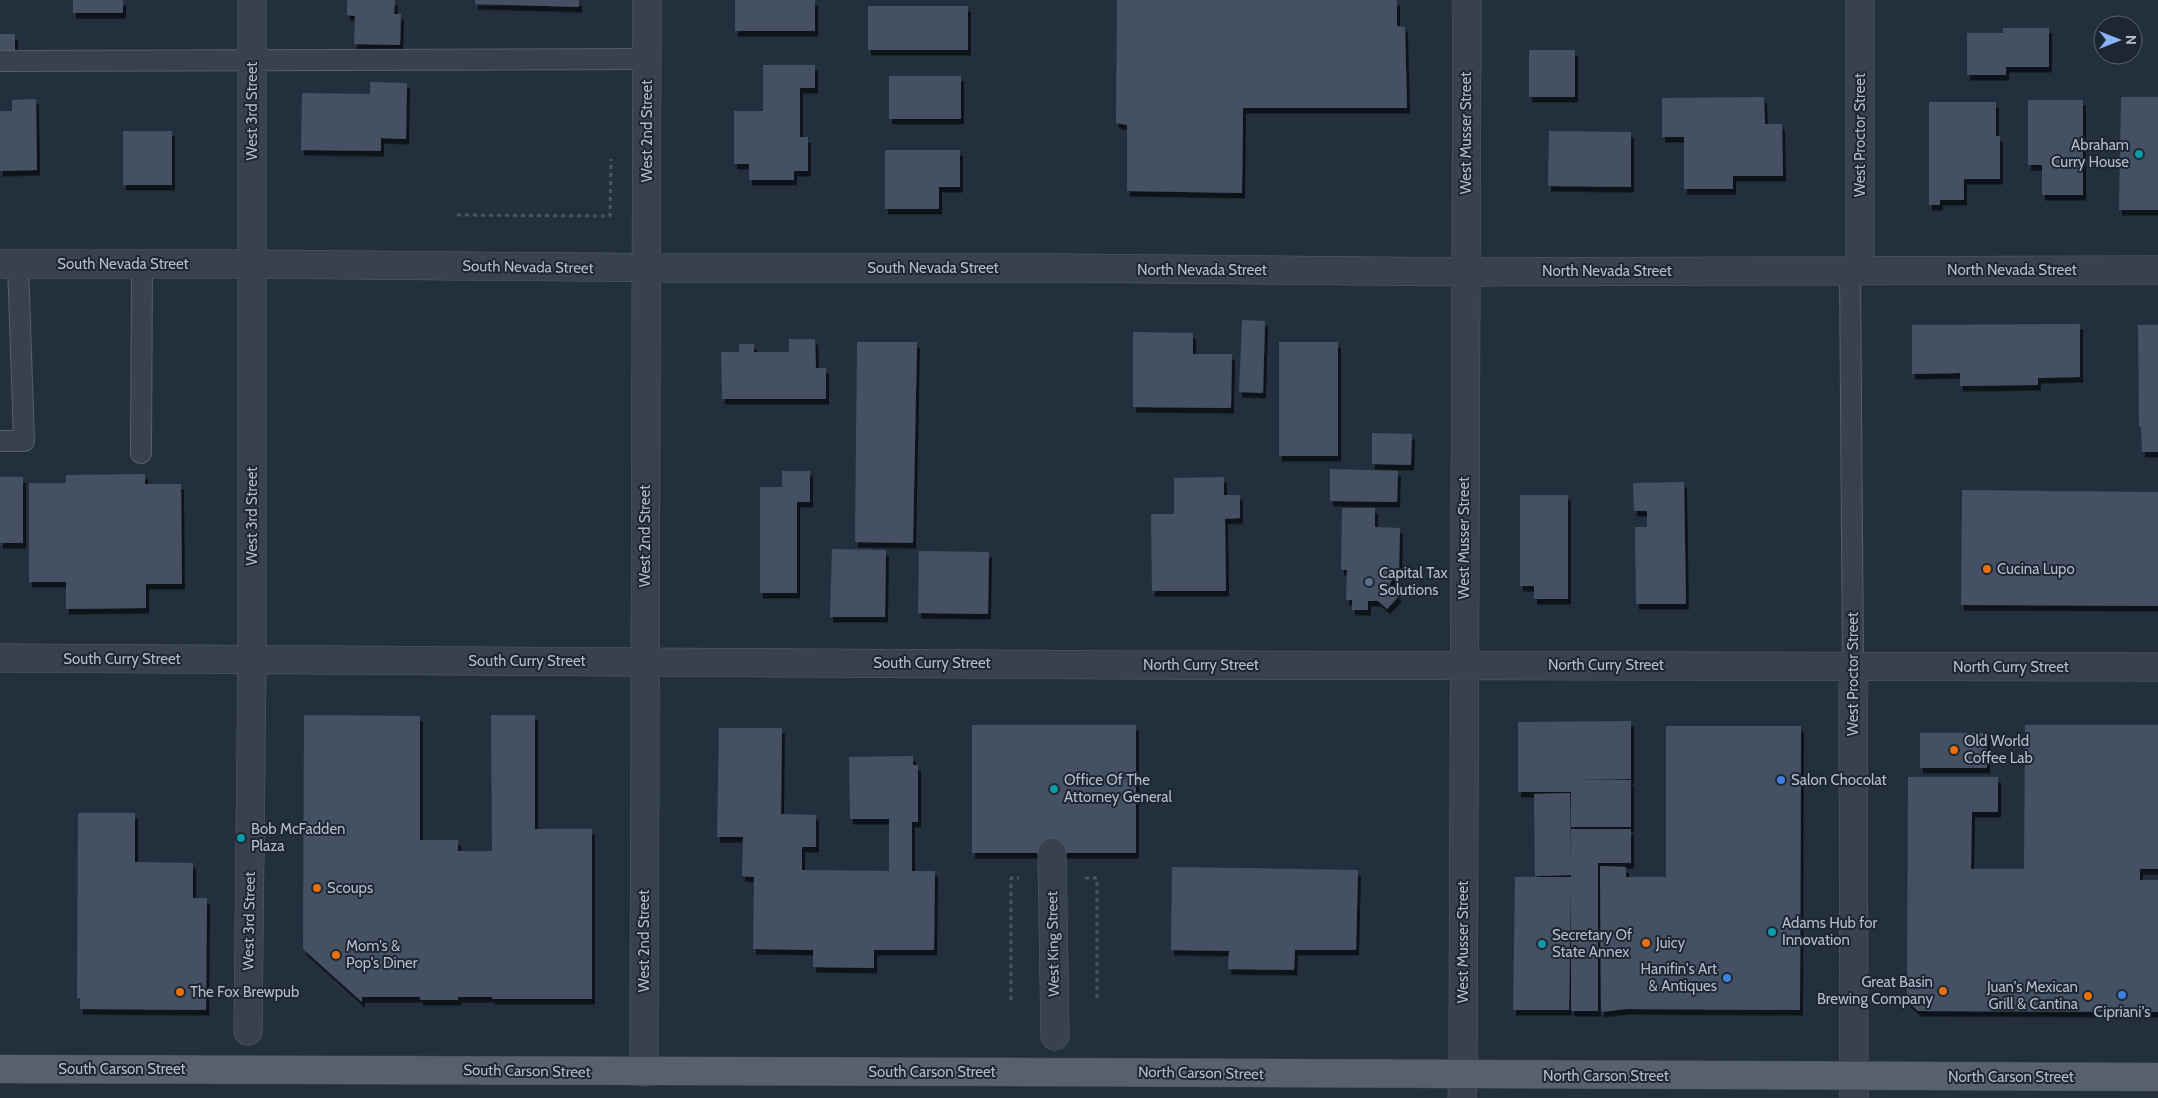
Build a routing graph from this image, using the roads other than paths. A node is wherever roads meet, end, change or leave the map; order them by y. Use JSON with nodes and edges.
{"nodes":[{"id":1,"x":252,"y":0,"type":"edge"},
{"id":2,"x":647,"y":0,"type":"edge"},
{"id":3,"x":1467,"y":0,"type":"edge"},
{"id":4,"x":1860,"y":0,"type":"edge"},
{"id":5,"x":647,"y":59,"type":"junction"},
{"id":6,"x":0,"y":61,"type":"edge"},
{"id":7,"x":252,"y":61,"type":"junction"},
{"id":8,"x":9,"y":264,"type":"edge"},
{"id":9,"x":142,"y":264,"type":"junction"},
{"id":10,"x":252,"y":264,"type":"junction"},
{"id":11,"x":646,"y":268,"type":"junction"},
{"id":12,"x":1056,"y":268,"type":"joint"},
{"id":13,"x":1855,"y":270,"type":"junction"},
{"id":14,"x":2158,"y":270,"type":"edge"},
{"id":15,"x":1466,"y":272,"type":"junction"},
{"id":16,"x":0,"y":441,"type":"edge"},
{"id":17,"x":141,"y":453,"type":"dead end"},
{"id":18,"x":0,"y":658,"type":"edge"},
{"id":19,"x":252,"y":660,"type":"junction"},
{"id":20,"x":645,"y":661,"type":"junction"},
{"id":21,"x":1055,"y":664,"type":"joint"},
{"id":22,"x":1464,"y":665,"type":"junction"},
{"id":23,"x":1853,"y":666,"type":"junction"},
{"id":24,"x":2158,"y":667,"type":"edge"},
{"id":25,"x":1052,"y":853,"type":"dead end"},
{"id":26,"x":248,"y":1031,"type":"dead end"},
{"id":27,"x":1055,"y":1036,"type":"dead end"},
{"id":28,"x":0,"y":1069,"type":"edge"},
{"id":29,"x":644,"y":1072,"type":"junction"},
{"id":30,"x":1055,"y":1072,"type":"joint"},
{"id":31,"x":2158,"y":1077,"type":"edge"},
{"id":32,"x":1462,"y":1086,"type":"edge"},
{"id":33,"x":1854,"y":1087,"type":"edge"}],
"edges":[{"from":1,"to":7,"type":"street","name":"West 3rd Street"},
{"from":2,"to":5,"type":"street","name":"West 2nd Street"},
{"from":3,"to":15,"type":"street","name":"West Musser Street"},
{"from":4,"to":13,"type":"street","name":"West Proctor Street"},
{"from":5,"to":7,"type":"lane"},
{"from":5,"to":11,"type":"street","name":"West 2nd Street"},
{"from":6,"to":7,"type":"lane"},
{"from":7,"to":10,"type":"street","name":"West 3rd Street"},
{"from":8,"to":9,"type":"street","name":"South Nevada Street"},
{"from":8,"to":16,"type":"lane"},
{"from":9,"to":10,"type":"street","name":"South Nevada Street"},
{"from":9,"to":17,"type":"lane"},
{"from":10,"to":11,"type":"street","name":"South Nevada Street"},
{"from":10,"to":19,"type":"street","name":"West 3rd Street"},
{"from":11,"to":12,"type":"street","name":"South Nevada Street"},
{"from":11,"to":20,"type":"street","name":"West 2nd Street"},
{"from":12,"to":15,"type":"street","name":"North Nevada Street"},
{"from":13,"to":14,"type":"street","name":"North Nevada Street"},
{"from":13,"to":15,"type":"street","name":"North Nevada Street"},
{"from":13,"to":23,"type":"lane","name":"West Proctor Street"},
{"from":15,"to":22,"type":"street","name":"West Musser Street"},
{"from":18,"to":19,"type":"street","name":"South Curry Street"},
{"from":19,"to":20,"type":"street","name":"South Curry Street"},
{"from":19,"to":26,"type":"street","name":"West 3rd Street"},
{"from":20,"to":21,"type":"street","name":"South Curry Street"},
{"from":20,"to":29,"type":"street","name":"West 2nd Street"},
{"from":21,"to":22,"type":"street","name":"North Curry Street"},
{"from":22,"to":23,"type":"street","name":"North Curry Street"},
{"from":22,"to":32,"type":"street","name":"West Musser Street"},
{"from":23,"to":24,"type":"street","name":"North Curry Street"},
{"from":23,"to":33,"type":"street","name":"West Proctor Street"},
{"from":25,"to":27,"type":"street","name":"West King Street"},
{"from":28,"to":29,"type":"main road","name":"South Carson Street"},
{"from":29,"to":30,"type":"main road","name":"South Carson Street"},
{"from":30,"to":32,"type":"main road","name":"North Carson Street"},
{"from":31,"to":33,"type":"main road","name":"North Carson Street"},
{"from":32,"to":33,"type":"main road","name":"North Carson Street"}]}
